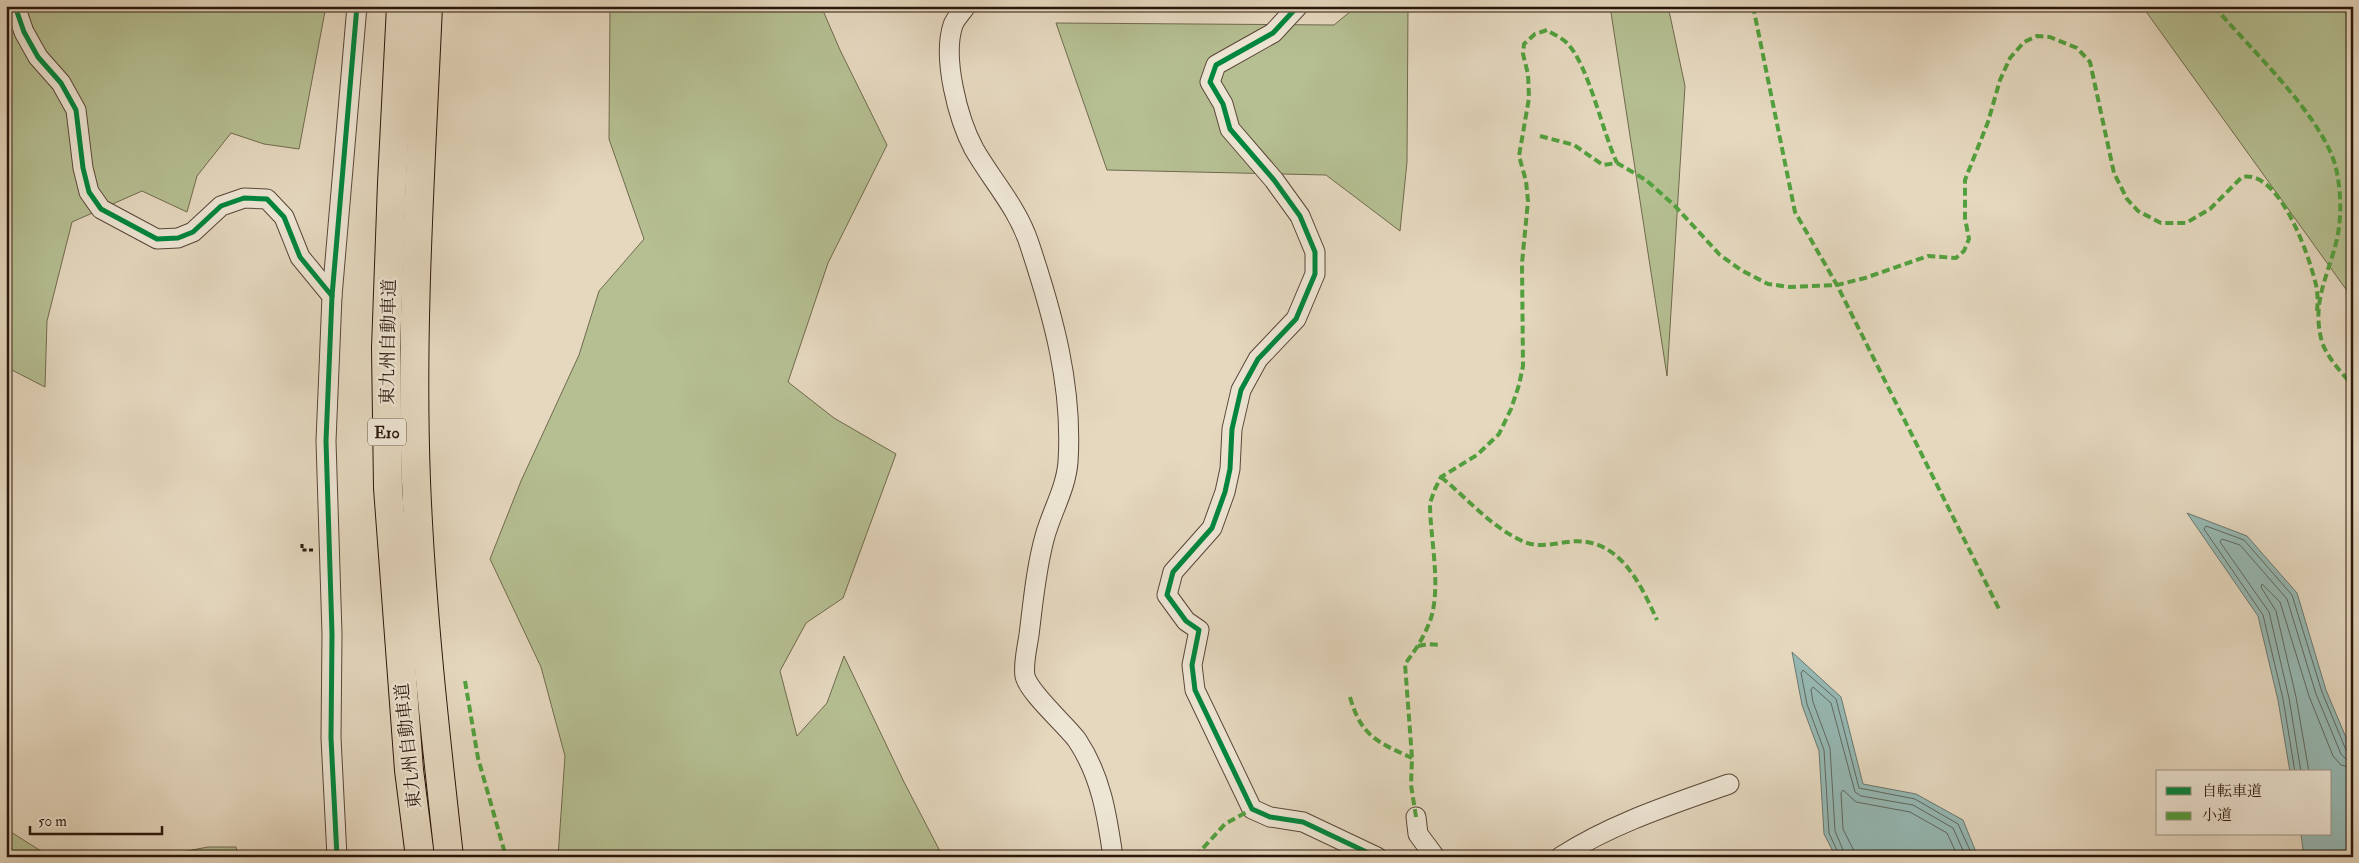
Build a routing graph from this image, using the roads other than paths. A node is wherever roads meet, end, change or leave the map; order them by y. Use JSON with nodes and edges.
{"nodes":[{"id":1,"x":16,"y":6,"type":"edge"},
{"id":2,"x":357,"y":6,"type":"edge"},
{"id":3,"x":401,"y":6,"type":"edge"},
{"id":4,"x":428,"y":6,"type":"edge"},
{"id":5,"x":966,"y":6,"type":"edge"},
{"id":6,"x":1298,"y":6,"type":"edge"},
{"id":7,"x":332,"y":296,"type":"junction"},
{"id":8,"x":1729,"y":784,"type":"dead end"},
{"id":9,"x":1416,"y":817,"type":"dead end"},
{"id":10,"x":337,"y":857,"type":"edge"},
{"id":11,"x":420,"y":857,"type":"edge"},
{"id":12,"x":449,"y":857,"type":"edge"},
{"id":13,"x":1113,"y":857,"type":"edge"},
{"id":14,"x":1377,"y":857,"type":"edge"},
{"id":15,"x":1435,"y":857,"type":"edge"},
{"id":16,"x":1560,"y":857,"type":"edge"}],
"edges":[{"from":1,"to":7,"type":"street"},
{"from":2,"to":7,"type":"street"},
{"from":3,"to":11,"type":"highway","name":"東九州自動車道","number":"E10"},
{"from":4,"to":12,"type":"highway","name":"東九州自動車道","number":"E10"},
{"from":5,"to":13,"type":"street"},
{"from":6,"to":14,"type":"street"},
{"from":7,"to":10,"type":"street"},
{"from":8,"to":16,"type":"street"},
{"from":9,"to":15,"type":"street"}]}
